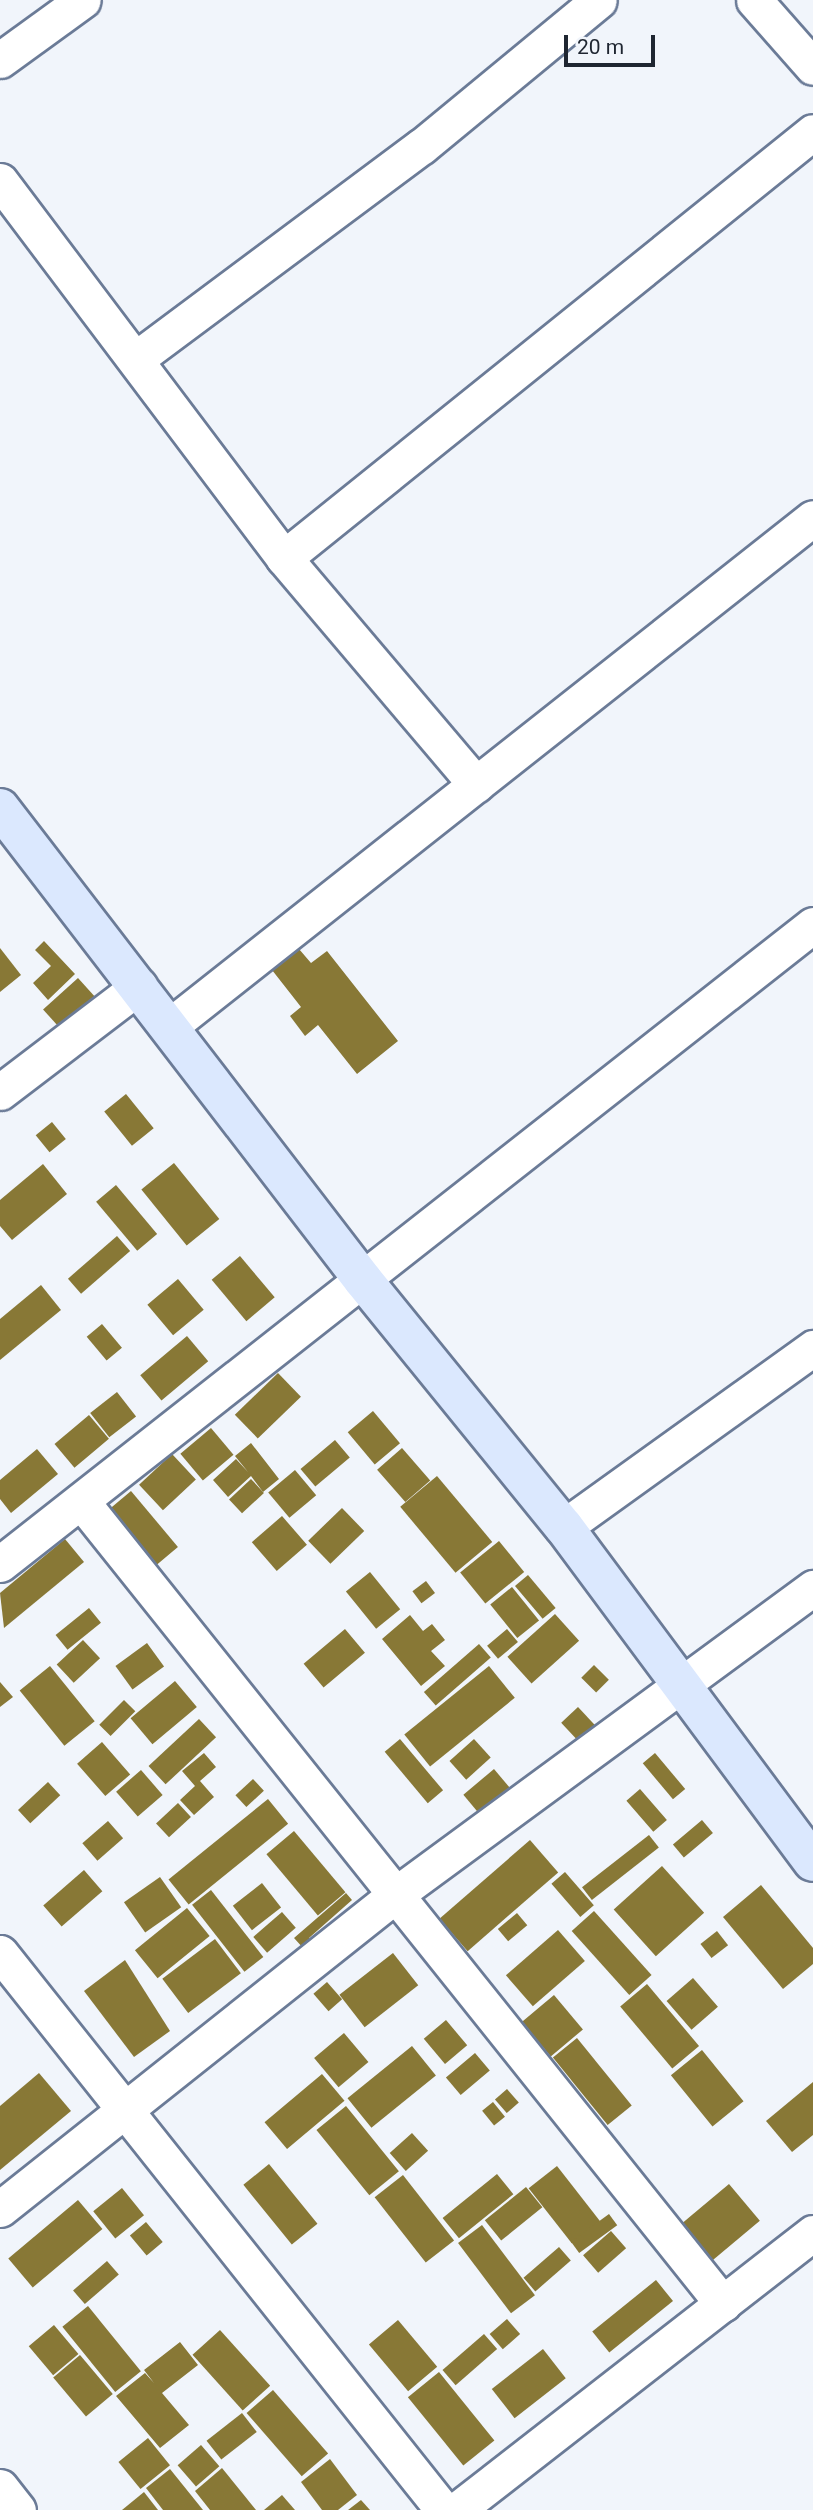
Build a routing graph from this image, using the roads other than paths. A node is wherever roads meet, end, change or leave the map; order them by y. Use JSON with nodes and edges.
{"nodes":[{"id":1,"x":83,"y":0,"type":"edge"},
{"id":2,"x":599,"y":0,"type":"edge"},
{"id":3,"x":754,"y":0,"type":"edge"},
{"id":4,"x":0,"y":60,"type":"edge"},
{"id":5,"x":813,"y":67,"type":"edge"},
{"id":6,"x":813,"y":132,"type":"edge"},
{"id":7,"x":0,"y":181,"type":"edge"},
{"id":8,"x":136,"y":359,"type":"junction"},
{"id":9,"x":813,"y":518,"type":"edge"},
{"id":10,"x":284,"y":558,"type":"junction"},
{"id":11,"x":476,"y":784,"type":"junction"},
{"id":12,"x":0,"y":808,"type":"edge"},
{"id":13,"x":813,"y":925,"type":"edge"},
{"id":14,"x":139,"y":986,"type":"junction"},
{"id":15,"x":170,"y":1026,"type":"junction"},
{"id":16,"x":0,"y":1092,"type":"edge"},
{"id":17,"x":363,"y":1280,"type":"junction"},
{"id":18,"x":813,"y":1348,"type":"edge"},
{"id":19,"x":81,"y":1502,"type":"junction"},
{"id":20,"x":564,"y":1527,"type":"junction"},
{"id":21,"x":0,"y":1564,"type":"edge"},
{"id":22,"x":813,"y":1588,"type":"edge"},
{"id":23,"x":679,"y":1682,"type":"junction"},
{"id":24,"x":813,"y":1862,"type":"edge"},
{"id":25,"x":395,"y":1895,"type":"junction"},
{"id":26,"x":0,"y":1953,"type":"edge"},
{"id":27,"x":124,"y":2110,"type":"junction"},
{"id":28,"x":0,"y":2209,"type":"edge"},
{"id":29,"x":813,"y":2233,"type":"edge"},
{"id":30,"x":723,"y":2304,"type":"junction"},
{"id":31,"x":0,"y":2487,"type":"edge"},
{"id":32,"x":18,"y":2510,"type":"edge"},
{"id":33,"x":443,"y":2510,"type":"edge"},
{"id":34,"x":457,"y":2510,"type":"edge"}],
"edges":[{"from":1,"to":4,"type":"street"},
{"from":2,"to":8,"type":"street"},
{"from":3,"to":5,"type":"street"},
{"from":6,"to":10,"type":"street"},
{"from":7,"to":8,"type":"street"},
{"from":8,"to":10,"type":"street"},
{"from":9,"to":11,"type":"street"},
{"from":10,"to":11,"type":"street"},
{"from":11,"to":15,"type":"street"},
{"from":12,"to":14,"type":"street"},
{"from":13,"to":17,"type":"street"},
{"from":14,"to":15,"type":"street"},
{"from":14,"to":16,"type":"street"},
{"from":15,"to":17,"type":"street"},
{"from":17,"to":19,"type":"street"},
{"from":17,"to":20,"type":"street"},
{"from":18,"to":20,"type":"street"},
{"from":19,"to":21,"type":"street"},
{"from":19,"to":25,"type":"street"},
{"from":20,"to":23,"type":"street"},
{"from":22,"to":23,"type":"street"},
{"from":23,"to":24,"type":"street"},
{"from":23,"to":25,"type":"street"},
{"from":25,"to":27,"type":"street"},
{"from":25,"to":30,"type":"street"},
{"from":26,"to":27,"type":"street"},
{"from":27,"to":28,"type":"street"},
{"from":27,"to":33,"type":"street"},
{"from":29,"to":30,"type":"street"},
{"from":30,"to":34,"type":"street"},
{"from":31,"to":32,"type":"street"}]}
